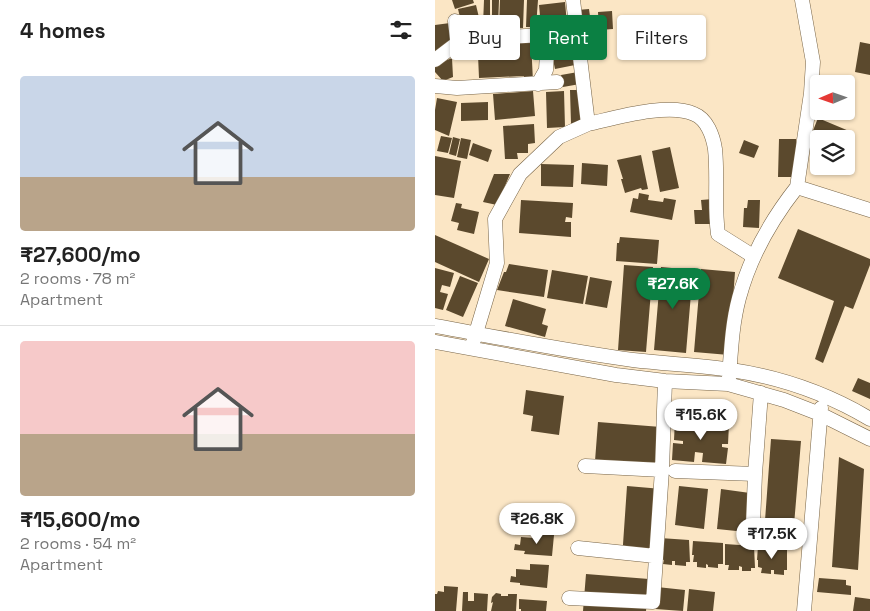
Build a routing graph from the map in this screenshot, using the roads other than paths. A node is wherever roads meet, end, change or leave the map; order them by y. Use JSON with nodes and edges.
{"nodes":[{"id":1,"x":573,"y":0,"type":"edge"},
{"id":2,"x":802,"y":0,"type":"edge"},
{"id":3,"x":575,"y":15,"type":"edge"},
{"id":4,"x":450,"y":49,"type":"edge"},
{"id":5,"x":435,"y":60,"type":"edge"},
{"id":6,"x":547,"y":60,"type":"edge"},
{"id":7,"x":581,"y":60,"type":"edge"},
{"id":8,"x":557,"y":82,"type":"dead end"},
{"id":9,"x":538,"y":84,"type":"junction"},
{"id":10,"x":435,"y":86,"type":"edge"},
{"id":11,"x":588,"y":124,"type":"junction"},
{"id":12,"x":797,"y":187,"type":"junction"},
{"id":13,"x":870,"y":210,"type":"edge"},
{"id":14,"x":753,"y":256,"type":"junction"},
{"id":15,"x":435,"y":326,"type":"edge"},
{"id":16,"x":476,"y":334,"type":"junction"},
{"id":17,"x":435,"y":342,"type":"edge"},
{"id":18,"x":472,"y":348,"type":"junction"},
{"id":19,"x":729,"y":369,"type":"junction"},
{"id":20,"x":665,"y":381,"type":"junction"},
{"id":21,"x":728,"y":384,"type":"junction"},
{"id":22,"x":761,"y":393,"type":"junction"},
{"id":23,"x":824,"y":396,"type":"junction"},
{"id":24,"x":820,"y":414,"type":"junction"},
{"id":25,"x":870,"y":419,"type":"edge"},
{"id":26,"x":870,"y":439,"type":"edge"},
{"id":27,"x":585,"y":466,"type":"dead end"},
{"id":28,"x":668,"y":470,"type":"junction"},
{"id":29,"x":755,"y":474,"type":"junction"},
{"id":30,"x":753,"y":524,"type":"dead end"},
{"id":31,"x":578,"y":548,"type":"dead end"},
{"id":32,"x":655,"y":556,"type":"junction"},
{"id":33,"x":569,"y":598,"type":"dead end"},
{"id":34,"x":803,"y":611,"type":"edge"}],
"edges":[{"from":1,"to":3,"type":"street"},
{"from":2,"to":12,"type":"street"},
{"from":4,"to":5,"type":"street"},
{"from":6,"to":9,"type":"street"},
{"from":7,"to":11,"type":"street"},
{"from":8,"to":9,"type":"street"},
{"from":9,"to":10,"type":"street"},
{"from":11,"to":14,"type":"street"},
{"from":11,"to":16,"type":"street"},
{"from":12,"to":13,"type":"street"},
{"from":12,"to":14,"type":"street"},
{"from":14,"to":19,"type":"street"},
{"from":15,"to":16,"type":"street"},
{"from":16,"to":18,"type":"street"},
{"from":16,"to":19,"type":"street"},
{"from":17,"to":18,"type":"street"},
{"from":18,"to":20,"type":"street"},
{"from":19,"to":21,"type":"street"},
{"from":19,"to":23,"type":"street"},
{"from":20,"to":21,"type":"street"},
{"from":20,"to":28,"type":"street"},
{"from":21,"to":22,"type":"street"},
{"from":22,"to":24,"type":"street"},
{"from":22,"to":29,"type":"street"},
{"from":23,"to":24,"type":"street"},
{"from":23,"to":25,"type":"street"},
{"from":24,"to":26,"type":"street"},
{"from":24,"to":34,"type":"street"},
{"from":27,"to":28,"type":"street"},
{"from":28,"to":29,"type":"street"},
{"from":28,"to":32,"type":"street"},
{"from":29,"to":30,"type":"street"},
{"from":31,"to":32,"type":"street"},
{"from":32,"to":33,"type":"street"}]}
